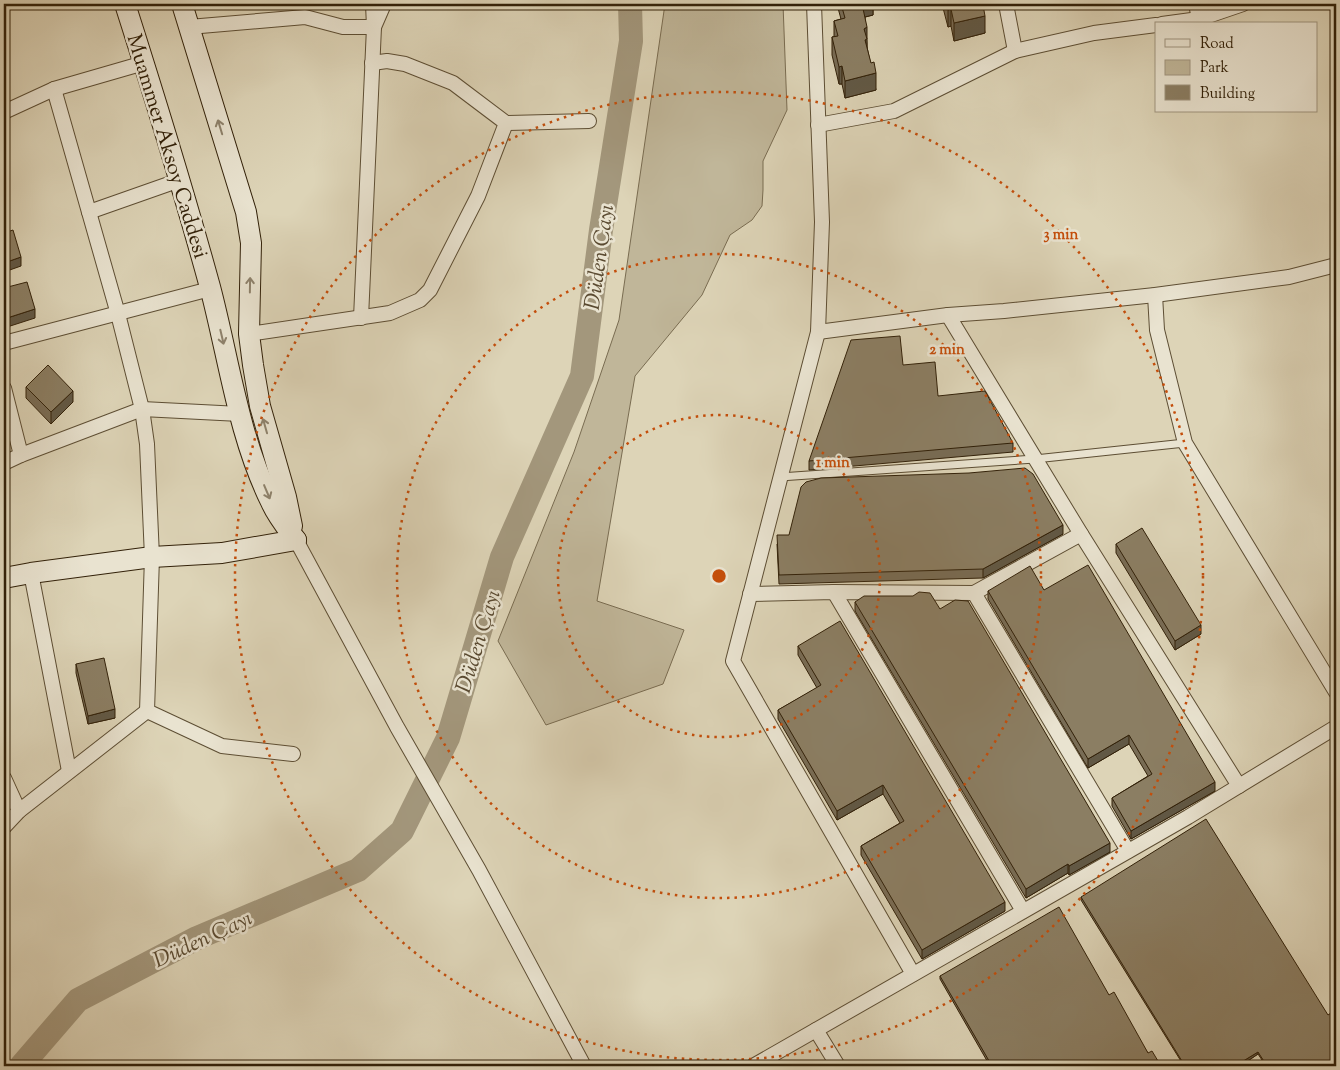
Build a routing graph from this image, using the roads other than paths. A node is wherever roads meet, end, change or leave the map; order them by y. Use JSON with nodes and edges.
{"nodes":[{"id":1,"x":125,"y":4,"type":"edge"},
{"id":2,"x":182,"y":4,"type":"edge"},
{"id":3,"x":373,"y":4,"type":"edge"},
{"id":4,"x":384,"y":4,"type":"edge"},
{"id":5,"x":814,"y":4,"type":"edge"},
{"id":6,"x":1006,"y":4,"type":"edge"},
{"id":7,"x":1196,"y":4,"type":"edge"},
{"id":8,"x":1243,"y":4,"type":"edge"},
{"id":9,"x":1199,"y":19,"type":"junction"},
{"id":10,"x":1177,"y":22,"type":"edge"},
{"id":11,"x":1155,"y":24,"type":"edge"},
{"id":12,"x":189,"y":27,"type":"junction"},
{"id":13,"x":374,"y":27,"type":"junction"},
{"id":14,"x":1015,"y":51,"type":"junction"},
{"id":15,"x":144,"y":63,"type":"junction"},
{"id":16,"x":372,"y":63,"type":"junction"},
{"id":17,"x":54,"y":89,"type":"junction"},
{"id":18,"x":4,"y":112,"type":"edge"},
{"id":19,"x":589,"y":121,"type":"dead end"},
{"id":20,"x":506,"y":123,"type":"junction"},
{"id":21,"x":818,"y":125,"type":"junction"},
{"id":22,"x":180,"y":180,"type":"junction"},
{"id":23,"x":89,"y":212,"type":"junction"},
{"id":24,"x":1336,"y":265,"type":"edge"},
{"id":25,"x":210,"y":289,"type":"junction"},
{"id":26,"x":1155,"y":295,"type":"junction"},
{"id":27,"x":118,"y":314,"type":"junction"},
{"id":28,"x":948,"y":315,"type":"junction"},
{"id":29,"x":361,"y":318,"type":"junction"},
{"id":30,"x":818,"y":332,"type":"junction"},
{"id":31,"x":249,"y":334,"type":"junction"},
{"id":32,"x":4,"y":343,"type":"edge"},
{"id":33,"x":4,"y":388,"type":"edge"},
{"id":34,"x":142,"y":409,"type":"junction"},
{"id":35,"x":6,"y":410,"type":"edge"},
{"id":36,"x":240,"y":414,"type":"junction"},
{"id":37,"x":1185,"y":443,"type":"junction"},
{"id":38,"x":21,"y":455,"type":"junction"},
{"id":39,"x":1035,"y":459,"type":"junction"},
{"id":40,"x":4,"y":463,"type":"edge"},
{"id":41,"x":780,"y":477,"type":"junction"},
{"id":42,"x":1081,"y":534,"type":"junction"},
{"id":43,"x":296,"y":540,"type":"junction"},
{"id":44,"x":152,"y":557,"type":"junction"},
{"id":45,"x":31,"y":573,"type":"junction"},
{"id":46,"x":4,"y":578,"type":"edge"},
{"id":47,"x":834,"y":592,"type":"junction"},
{"id":48,"x":974,"y":593,"type":"junction"},
{"id":49,"x":750,"y":594,"type":"junction"},
{"id":50,"x":1336,"y":692,"type":"edge"},
{"id":51,"x":147,"y":712,"type":"junction"},
{"id":52,"x":1336,"y":727,"type":"edge"},
{"id":53,"x":293,"y":754,"type":"dead end"},
{"id":54,"x":69,"y":771,"type":"junction"},
{"id":55,"x":4,"y":778,"type":"edge"},
{"id":56,"x":1238,"y":786,"type":"junction"},
{"id":57,"x":19,"y":811,"type":"junction"},
{"id":58,"x":4,"y":827,"type":"edge"},
{"id":59,"x":1128,"y":851,"type":"junction"},
{"id":60,"x":1023,"y":911,"type":"junction"},
{"id":61,"x":913,"y":974,"type":"junction"},
{"id":62,"x":816,"y":1030,"type":"junction"},
{"id":63,"x":584,"y":1066,"type":"edge"},
{"id":64,"x":752,"y":1066,"type":"edge"},
{"id":65,"x":838,"y":1066,"type":"edge"}],
"edges":[{"from":1,"to":15,"type":"main road","name":"Muammer Aksoy Caddesi"},
{"from":2,"to":12,"type":"main road"},
{"from":3,"to":13,"type":"street"},
{"from":4,"to":13,"type":"street"},
{"from":5,"to":21,"type":"street"},
{"from":6,"to":14,"type":"street"},
{"from":7,"to":9,"type":"street"},
{"from":8,"to":9,"type":"street"},
{"from":9,"to":10,"type":"street"},
{"from":11,"to":14,"type":"street"},
{"from":12,"to":13,"type":"street"},
{"from":31,"to":12,"type":"main road","one_way":true},
{"from":13,"to":16,"type":"street"},
{"from":14,"to":21,"type":"street"},
{"from":15,"to":17,"type":"street"},
{"from":15,"to":22,"type":"main road","name":"Muammer Aksoy Caddesi"},
{"from":16,"to":20,"type":"street"},
{"from":16,"to":29,"type":"street"},
{"from":17,"to":18,"type":"street"},
{"from":17,"to":23,"type":"street"},
{"from":19,"to":20,"type":"street"},
{"from":20,"to":29,"type":"street"},
{"from":21,"to":30,"type":"street"},
{"from":22,"to":23,"type":"street"},
{"from":22,"to":25,"type":"main road","name":"Muammer Aksoy Caddesi"},
{"from":23,"to":27,"type":"street"},
{"from":24,"to":26,"type":"street"},
{"from":25,"to":27,"type":"street"},
{"from":25,"to":36,"type":"main road","name":"Muammer Aksoy Caddesi","one_way":true},
{"from":26,"to":28,"type":"street"},
{"from":26,"to":37,"type":"street"},
{"from":27,"to":32,"type":"street"},
{"from":27,"to":34,"type":"street"},
{"from":28,"to":30,"type":"street"},
{"from":28,"to":39,"type":"street"},
{"from":29,"to":31,"type":"street"},
{"from":30,"to":41,"type":"street"},
{"from":43,"to":31,"type":"main road","one_way":true},
{"from":33,"to":35,"type":"street"},
{"from":34,"to":36,"type":"street"},
{"from":34,"to":38,"type":"street"},
{"from":34,"to":44,"type":"street"},
{"from":35,"to":38,"type":"street"},
{"from":36,"to":43,"type":"main road","name":"Muammer Aksoy Caddesi","one_way":true},
{"from":37,"to":39,"type":"lane"},
{"from":37,"to":50,"type":"street"},
{"from":38,"to":40,"type":"street"},
{"from":39,"to":41,"type":"lane"},
{"from":39,"to":42,"type":"street"},
{"from":41,"to":49,"type":"street"},
{"from":42,"to":48,"type":"street"},
{"from":42,"to":56,"type":"street"},
{"from":43,"to":44,"type":"main road"},
{"from":43,"to":63,"type":"street"},
{"from":44,"to":45,"type":"main road"},
{"from":44,"to":51,"type":"street"},
{"from":45,"to":46,"type":"main road"},
{"from":45,"to":54,"type":"street"},
{"from":47,"to":48,"type":"street"},
{"from":47,"to":49,"type":"street"},
{"from":47,"to":60,"type":"street"},
{"from":48,"to":59,"type":"street"},
{"from":49,"to":61,"type":"street"},
{"from":51,"to":53,"type":"street"},
{"from":51,"to":54,"type":"street"},
{"from":52,"to":56,"type":"street"},
{"from":54,"to":57,"type":"street"},
{"from":55,"to":57,"type":"street"},
{"from":56,"to":59,"type":"street"},
{"from":57,"to":58,"type":"street"},
{"from":59,"to":60,"type":"street"},
{"from":60,"to":61,"type":"street"},
{"from":61,"to":62,"type":"street"},
{"from":62,"to":64,"type":"street"},
{"from":62,"to":65,"type":"street"}]}
